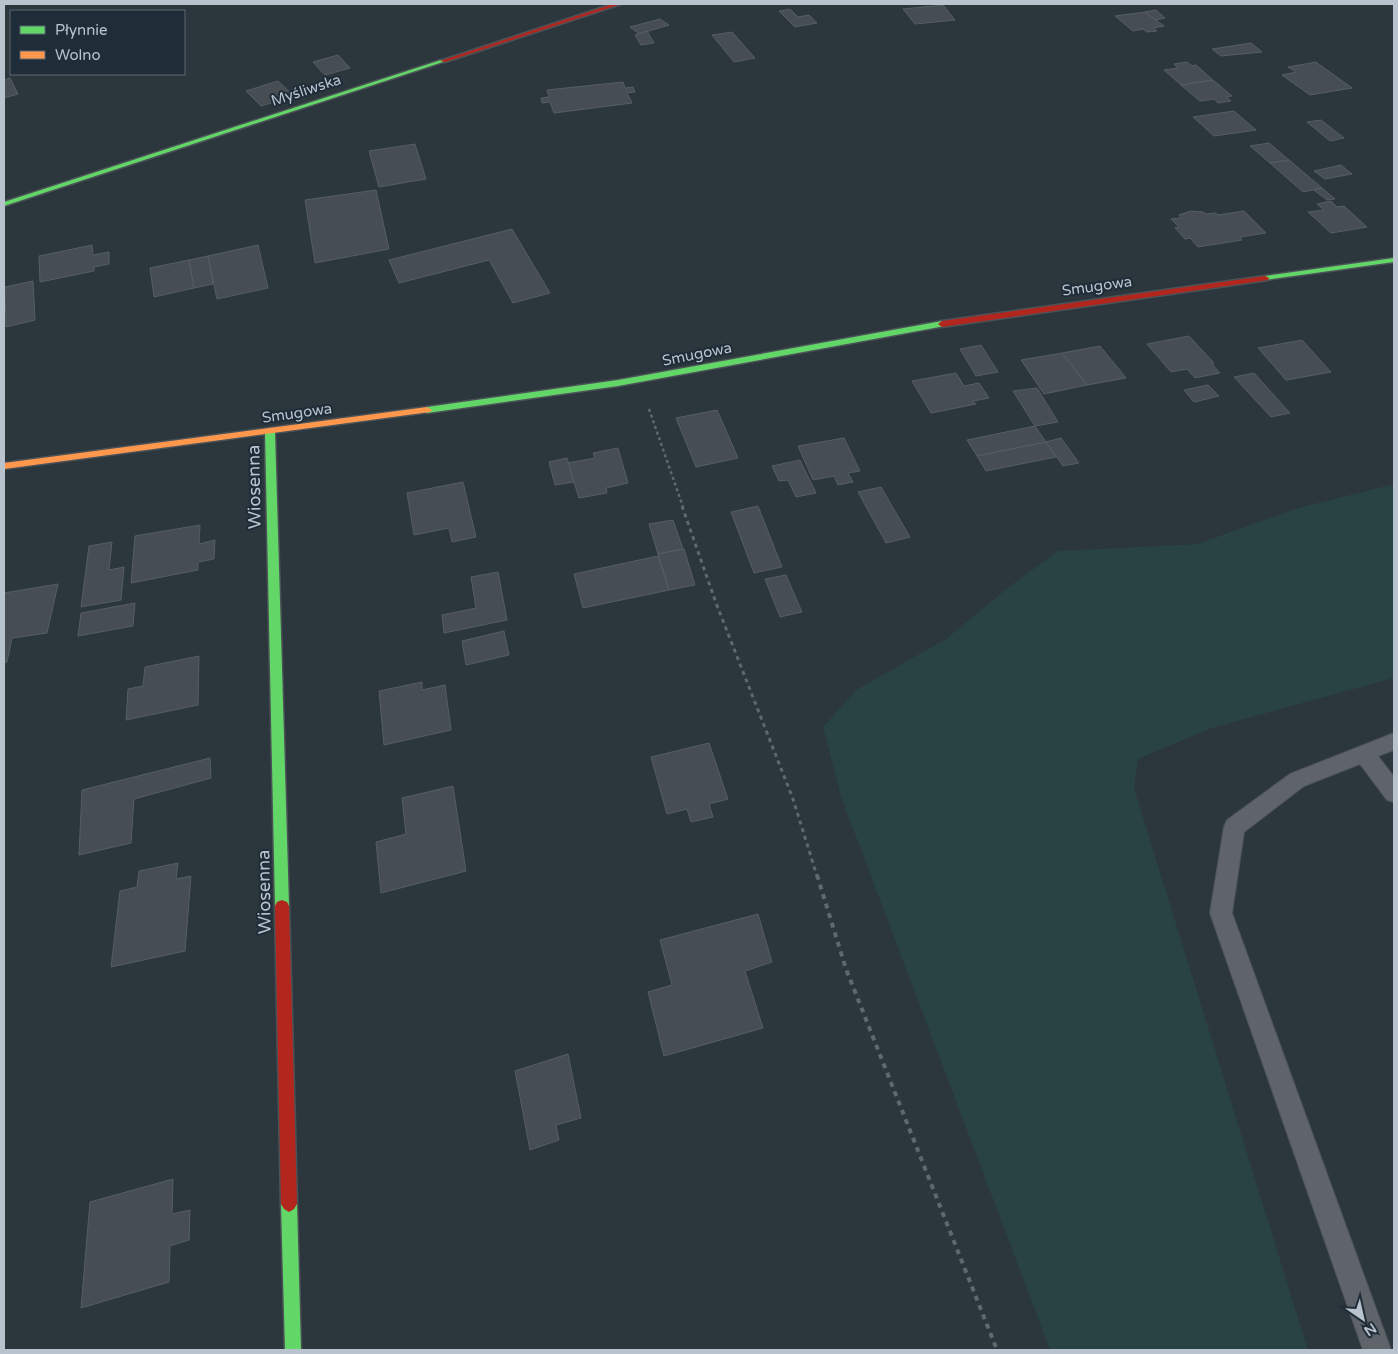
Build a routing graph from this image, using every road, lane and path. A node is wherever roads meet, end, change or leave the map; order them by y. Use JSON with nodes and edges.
{"nodes":[{"id":1,"x":618,"y":4,"type":"edge"},
{"id":2,"x":4,"y":204,"type":"edge"},
{"id":3,"x":1394,"y":260,"type":"edge"},
{"id":4,"x":639,"y":380,"type":"junction"},
{"id":5,"x":270,"y":432,"type":"junction"},
{"id":6,"x":4,"y":466,"type":"edge"},
{"id":7,"x":1394,"y":740,"type":"edge"},
{"id":8,"x":1364,"y":753,"type":"junction"},
{"id":9,"x":1394,"y":793,"type":"edge"},
{"id":10,"x":293,"y":1350,"type":"edge"},
{"id":11,"x":997,"y":1350,"type":"edge"},
{"id":12,"x":1377,"y":1350,"type":"edge"}],
"edges":[{"from":1,"to":2,"type":"street","name":"Myśliwska"},
{"from":3,"to":4,"type":"street","name":"Smugowa"},
{"from":4,"to":5,"type":"street","name":"Smugowa"},
{"from":4,"to":11,"type":"path"},
{"from":5,"to":6,"type":"street","name":"Smugowa"},
{"from":5,"to":10,"type":"street","name":"Wiosenna"},
{"from":7,"to":8,"type":"lane"},
{"from":8,"to":9,"type":"lane"},
{"from":8,"to":12,"type":"lane"}]}
